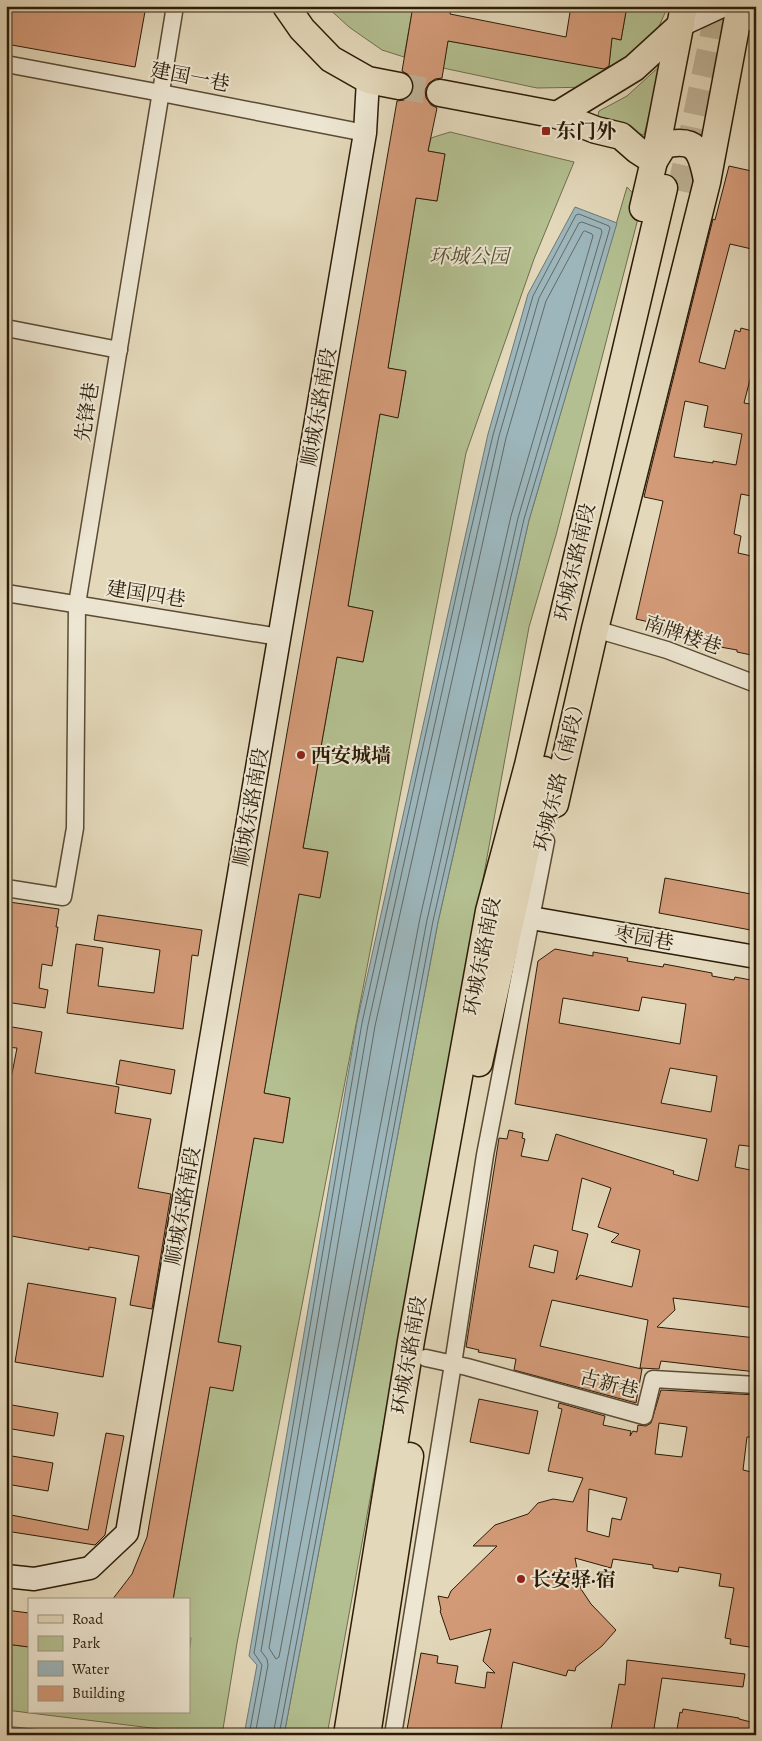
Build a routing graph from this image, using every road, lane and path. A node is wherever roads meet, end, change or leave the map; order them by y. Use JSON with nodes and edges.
{"nodes":[{"id":1,"x":175,"y":6,"type":"edge"},
{"id":2,"x":286,"y":6,"type":"edge"},
{"id":3,"x":722,"y":6,"type":"edge"},
{"id":4,"x":740,"y":6,"type":"edge"},
{"id":5,"x":747,"y":6,"type":"edge"},
{"id":6,"x":682,"y":15,"type":"edge"},
{"id":7,"x":756,"y":20,"type":"edge"},
{"id":8,"x":6,"y":64,"type":"edge"},
{"id":9,"x":368,"y":80,"type":"junction"},
{"id":10,"x":399,"y":86,"type":"tunnel mouth"},
{"id":11,"x":161,"y":92,"type":"junction"},
{"id":12,"x":440,"y":92,"type":"tunnel mouth"},
{"id":13,"x":557,"y":114,"type":"junction"},
{"id":14,"x":365,"y":133,"type":"junction"},
{"id":15,"x":654,"y":161,"type":"junction"},
{"id":16,"x":707,"y":182,"type":"junction"},
{"id":17,"x":672,"y":190,"type":"tunnel mouth"},
{"id":18,"x":6,"y":328,"type":"edge"},
{"id":19,"x":119,"y":350,"type":"junction"},
{"id":20,"x":6,"y":594,"type":"edge"},
{"id":21,"x":77,"y":604,"type":"junction"},
{"id":22,"x":595,"y":629,"type":"junction"},
{"id":23,"x":280,"y":637,"type":"junction"},
{"id":24,"x":756,"y":684,"type":"edge"},
{"id":25,"x":6,"y":888,"type":"edge"},
{"id":26,"x":511,"y":914,"type":"junction"},
{"id":27,"x":756,"y":957,"type":"edge"},
{"id":28,"x":426,"y":1358,"type":"junction"},
{"id":29,"x":453,"y":1364,"type":"junction"},
{"id":30,"x":756,"y":1385,"type":"edge"},
{"id":31,"x":6,"y":1576,"type":"edge"},
{"id":32,"x":347,"y":1735,"type":"edge"},
{"id":33,"x":367,"y":1735,"type":"edge"},
{"id":34,"x":393,"y":1735,"type":"edge"}],
"edges":[{"from":1,"to":11,"type":"street","name":"先锋巷"},
{"from":2,"to":9,"type":"main road"},
{"from":3,"to":6,"type":"street"},
{"from":4,"to":16,"type":"main road","name":"环城东路（南段）"},
{"from":5,"to":7,"type":"street"},
{"from":6,"to":13,"type":"main road"},
{"from":6,"to":15,"type":"main road","name":"环城东路（南段）"},
{"from":8,"to":11,"type":"street","name":"建国一巷"},
{"from":9,"to":10,"type":"main road"},
{"from":9,"to":14,"type":"street","name":"顺城东路南段"},
{"from":11,"to":14,"type":"street","name":"建国一巷"},
{"from":11,"to":19,"type":"street","name":"先锋巷"},
{"from":12,"to":13,"type":"main road"},
{"from":13,"to":15,"type":"main road"},
{"from":14,"to":23,"type":"street","name":"顺城东路南段"},
{"from":15,"to":16,"type":"main road"},
{"from":15,"to":26,"type":"main road","name":"环城东路（南段）"},
{"from":16,"to":22,"type":"main road","name":"环城东路（南段）"},
{"from":17,"to":26,"type":"main road","name":"环城东路南段"},
{"from":18,"to":19,"type":"street"},
{"from":19,"to":21,"type":"street","name":"先锋巷"},
{"from":20,"to":21,"type":"street","name":"建国四巷"},
{"from":21,"to":23,"type":"street","name":"建国四巷"},
{"from":21,"to":25,"type":"street","name":"先锋巷"},
{"from":22,"to":24,"type":"street","name":"南牌楼巷"},
{"from":22,"to":26,"type":"main road","name":"环城东路（南段）"},
{"from":23,"to":31,"type":"street","name":"顺城东路南段"},
{"from":26,"to":27,"type":"street","name":"枣园巷"},
{"from":26,"to":28,"type":"main road","name":"环城东路南段"},
{"from":26,"to":29,"type":"street"},
{"from":26,"to":32,"type":"main road","name":"环城东路南段"},
{"from":28,"to":29,"type":"street","name":"古新巷"},
{"from":28,"to":33,"type":"main road","name":"环城东路南段"},
{"from":29,"to":30,"type":"street","name":"古新巷"},
{"from":29,"to":34,"type":"street"}]}
